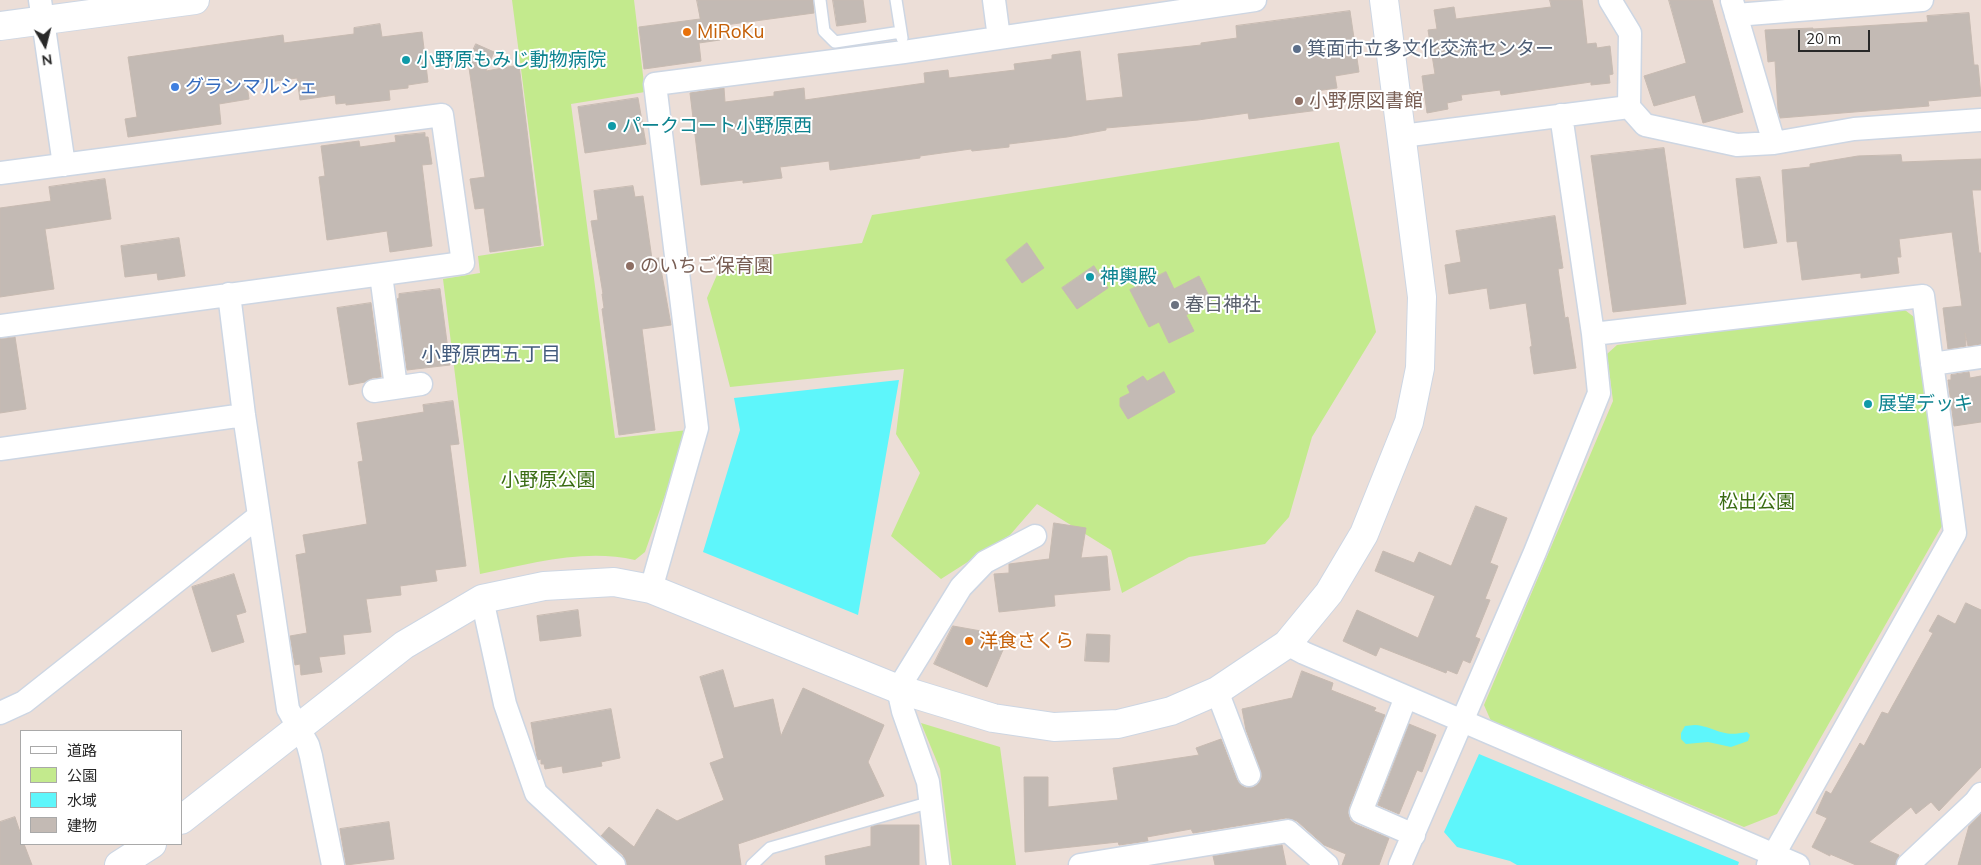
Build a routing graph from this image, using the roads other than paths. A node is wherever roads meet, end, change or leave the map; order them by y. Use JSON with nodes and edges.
{"nodes":[{"id":1,"x":195,"y":0,"type":"edge"},
{"id":2,"x":820,"y":0,"type":"edge"},
{"id":3,"x":896,"y":0,"type":"edge"},
{"id":4,"x":994,"y":0,"type":"edge"},
{"id":5,"x":1255,"y":0,"type":"edge"},
{"id":6,"x":1384,"y":0,"type":"edge"},
{"id":7,"x":1610,"y":0,"type":"edge"},
{"id":8,"x":1922,"y":0,"type":"edge"},
{"id":9,"x":1734,"y":7,"type":"edge"},
{"id":10,"x":42,"y":10,"type":"edge"},
{"id":11,"x":0,"y":26,"type":"edge"},
{"id":12,"x":999,"y":38,"type":"junction"},
{"id":13,"x":903,"y":42,"type":"junction"},
{"id":14,"x":1629,"y":107,"type":"junction"},
{"id":15,"x":1561,"y":116,"type":"junction"},
{"id":16,"x":1981,"y":120,"type":"edge"},
{"id":17,"x":1402,"y":136,"type":"junction"},
{"id":18,"x":1774,"y":144,"type":"junction"},
{"id":19,"x":64,"y":164,"type":"junction"},
{"id":20,"x":0,"y":173,"type":"edge"},
{"id":21,"x":381,"y":275,"type":"junction"},
{"id":22,"x":229,"y":294,"type":"junction"},
{"id":23,"x":0,"y":326,"type":"edge"},
{"id":24,"x":1593,"y":334,"type":"junction"},
{"id":25,"x":1981,"y":357,"type":"edge"},
{"id":26,"x":1932,"y":364,"type":"junction"},
{"id":27,"x":420,"y":384,"type":"dead end"},
{"id":28,"x":396,"y":387,"type":"junction"},
{"id":29,"x":374,"y":391,"type":"dead end"},
{"id":30,"x":244,"y":415,"type":"junction"},
{"id":31,"x":0,"y":449,"type":"edge"},
{"id":32,"x":259,"y":516,"type":"junction"},
{"id":33,"x":1035,"y":536,"type":"dead end"},
{"id":34,"x":651,"y":589,"type":"junction"},
{"id":35,"x":482,"y":599,"type":"junction"},
{"id":36,"x":1287,"y":644,"type":"junction"},
{"id":37,"x":898,"y":689,"type":"junction"},
{"id":38,"x":1217,"y":690,"type":"junction"},
{"id":39,"x":1406,"y":697,"type":"junction"},
{"id":40,"x":0,"y":713,"type":"edge"},
{"id":41,"x":1462,"y":720,"type":"junction"},
{"id":42,"x":299,"y":728,"type":"junction"},
{"id":43,"x":1249,"y":775,"type":"dead end"},
{"id":44,"x":1981,"y":794,"type":"edge"},
{"id":45,"x":931,"y":802,"type":"junction"},
{"id":46,"x":182,"y":819,"type":"edge"},
{"id":47,"x":1414,"y":835,"type":"junction"},
{"id":48,"x":150,"y":845,"type":"edge"},
{"id":49,"x":1770,"y":860,"type":"edge"},
{"id":50,"x":119,"y":865,"type":"edge"},
{"id":51,"x":333,"y":865,"type":"edge"},
{"id":52,"x":614,"y":865,"type":"edge"},
{"id":53,"x":752,"y":865,"type":"edge"},
{"id":54,"x":938,"y":865,"type":"edge"},
{"id":55,"x":1080,"y":865,"type":"edge"},
{"id":56,"x":1327,"y":865,"type":"edge"},
{"id":57,"x":1400,"y":865,"type":"edge"},
{"id":58,"x":1798,"y":865,"type":"edge"},
{"id":59,"x":1908,"y":865,"type":"edge"}],
"edges":[{"from":1,"to":10,"type":"street"},
{"from":2,"to":13,"type":"lane"},
{"from":3,"to":13,"type":"lane"},
{"from":4,"to":12,"type":"street"},
{"from":5,"to":12,"type":"street"},
{"from":6,"to":17,"type":"street"},
{"from":7,"to":14,"type":"street"},
{"from":8,"to":9,"type":"street"},
{"from":9,"to":18,"type":"street"},
{"from":10,"to":11,"type":"street"},
{"from":10,"to":19,"type":"street"},
{"from":12,"to":13,"type":"street"},
{"from":13,"to":34,"type":"street"},
{"from":14,"to":15,"type":"street"},
{"from":14,"to":18,"type":"street"},
{"from":15,"to":17,"type":"street"},
{"from":15,"to":24,"type":"street"},
{"from":16,"to":18,"type":"street"},
{"from":17,"to":36,"type":"street"},
{"from":19,"to":20,"type":"street"},
{"from":19,"to":21,"type":"street"},
{"from":21,"to":22,"type":"street"},
{"from":21,"to":28,"type":"street"},
{"from":22,"to":23,"type":"street"},
{"from":22,"to":30,"type":"street"},
{"from":24,"to":26,"type":"street"},
{"from":24,"to":41,"type":"street"},
{"from":25,"to":26,"type":"street"},
{"from":26,"to":49,"type":"street"},
{"from":27,"to":28,"type":"street"},
{"from":28,"to":29,"type":"street"},
{"from":30,"to":31,"type":"street"},
{"from":30,"to":32,"type":"street"},
{"from":32,"to":40,"type":"street"},
{"from":32,"to":42,"type":"street"},
{"from":33,"to":37,"type":"street"},
{"from":34,"to":35,"type":"street"},
{"from":34,"to":37,"type":"street"},
{"from":35,"to":42,"type":"street"},
{"from":35,"to":52,"type":"street"},
{"from":36,"to":38,"type":"street"},
{"from":36,"to":39,"type":"street"},
{"from":37,"to":38,"type":"street"},
{"from":37,"to":45,"type":"street"},
{"from":38,"to":43,"type":"street"},
{"from":39,"to":41,"type":"street"},
{"from":39,"to":47,"type":"street"},
{"from":41,"to":47,"type":"street"},
{"from":41,"to":49,"type":"street"},
{"from":42,"to":46,"type":"street"},
{"from":42,"to":51,"type":"street"},
{"from":44,"to":59,"type":"street"},
{"from":45,"to":53,"type":"lane"},
{"from":45,"to":54,"type":"street"},
{"from":47,"to":57,"type":"street"},
{"from":48,"to":50,"type":"street"},
{"from":49,"to":58,"type":"street"},
{"from":55,"to":56,"type":"street"}]}
